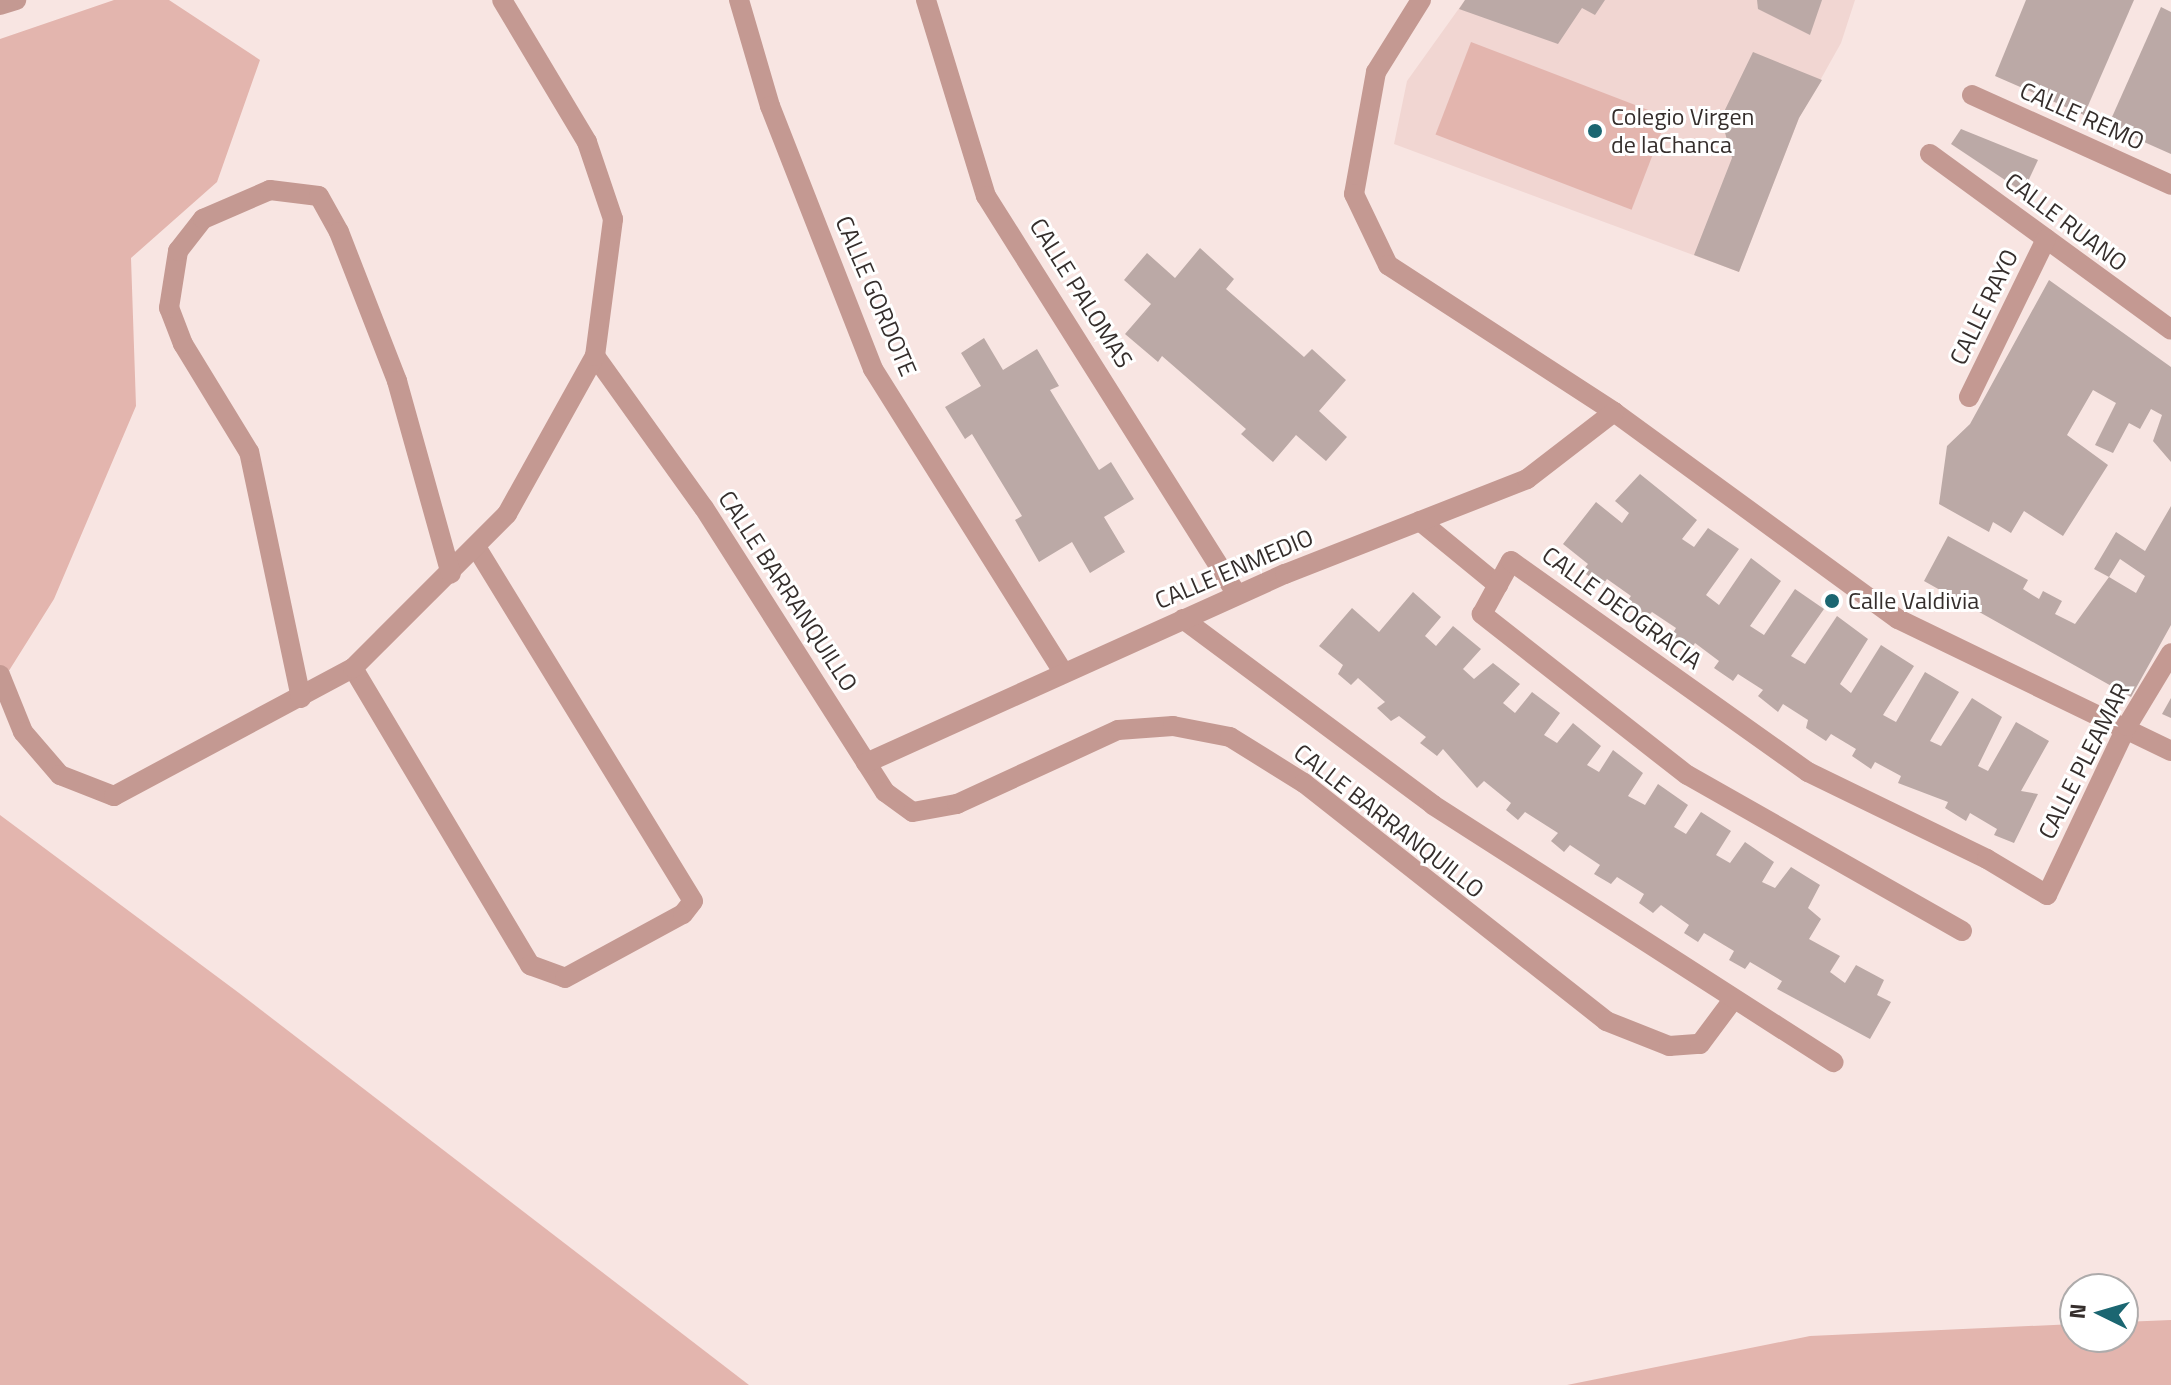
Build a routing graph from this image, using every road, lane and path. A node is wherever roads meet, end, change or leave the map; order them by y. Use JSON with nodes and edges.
{"nodes":[{"id":1,"x":16,"y":0,"type":"edge"},
{"id":2,"x":502,"y":0,"type":"edge"},
{"id":3,"x":739,"y":0,"type":"edge"},
{"id":4,"x":926,"y":0,"type":"edge"},
{"id":5,"x":1421,"y":0,"type":"edge"},
{"id":6,"x":0,"y":5,"type":"edge"},
{"id":7,"x":1972,"y":95,"type":"dead end"},
{"id":8,"x":1930,"y":154,"type":"dead end"},
{"id":9,"x":2171,"y":185,"type":"edge"},
{"id":10,"x":2046,"y":239,"type":"junction"},
{"id":11,"x":2171,"y":330,"type":"edge"},
{"id":12,"x":595,"y":356,"type":"junction"},
{"id":13,"x":1969,"y":397,"type":"dead end"},
{"id":14,"x":1614,"y":412,"type":"junction"},
{"id":15,"x":1420,"y":521,"type":"junction"},
{"id":16,"x":477,"y":548,"type":"junction"},
{"id":17,"x":451,"y":574,"type":"junction"},
{"id":18,"x":1498,"y":585,"type":"junction"},
{"id":19,"x":1237,"y":595,"type":"junction"},
{"id":20,"x":1183,"y":619,"type":"junction"},
{"id":21,"x":2171,"y":653,"type":"edge"},
{"id":22,"x":353,"y":668,"type":"junction"},
{"id":23,"x":1063,"y":672,"type":"junction"},
{"id":24,"x":0,"y":675,"type":"edge"},
{"id":25,"x":301,"y":698,"type":"junction"},
{"id":26,"x":2127,"y":726,"type":"junction"},
{"id":27,"x":2171,"y":751,"type":"edge"},
{"id":28,"x":866,"y":763,"type":"junction"},
{"id":29,"x":2047,"y":895,"type":"joint"},
{"id":30,"x":1962,"y":931,"type":"dead end"},
{"id":31,"x":1732,"y":1001,"type":"junction"},
{"id":32,"x":1834,"y":1062,"type":"dead end"}],
"edges":[{"from":1,"to":6,"type":"street"},
{"from":2,"to":12,"type":"street"},
{"from":3,"to":23,"type":"street","name":"CALLE GORDOTE"},
{"from":4,"to":19,"type":"street","name":"CALLE PALOMAS"},
{"from":5,"to":14,"type":"street"},
{"from":7,"to":9,"type":"street","name":"CALLE REMO"},
{"from":8,"to":10,"type":"street","name":"CALLE RUANO"},
{"from":10,"to":11,"type":"street","name":"CALLE RUANO"},
{"from":10,"to":13,"type":"street","name":"CALLE RAYO"},
{"from":12,"to":16,"type":"street"},
{"from":12,"to":28,"type":"street","name":"CALLE BARRANQUILLO"},
{"from":14,"to":15,"type":"street","name":"CALLE ENMEDIO"},
{"from":14,"to":26,"type":"street"},
{"from":15,"to":18,"type":"street"},
{"from":15,"to":19,"type":"street","name":"CALLE ENMEDIO"},
{"from":16,"to":17,"type":"street"},
{"from":16,"to":22,"type":"street"},
{"from":17,"to":22,"type":"street"},
{"from":17,"to":25,"type":"street"},
{"from":18,"to":29,"type":"street","name":"CALLE DEOGRACIA"},
{"from":18,"to":30,"type":"street"},
{"from":19,"to":20,"type":"street","name":"CALLE ENMEDIO"},
{"from":20,"to":23,"type":"street","name":"CALLE ENMEDIO"},
{"from":20,"to":31,"type":"street"},
{"from":21,"to":26,"type":"street","name":"CALLE PLEAMAR"},
{"from":22,"to":25,"type":"street"},
{"from":23,"to":28,"type":"street","name":"CALLE ENMEDIO"},
{"from":24,"to":25,"type":"street"},
{"from":26,"to":27,"type":"street"},
{"from":26,"to":29,"type":"street","name":"CALLE PLEAMAR"},
{"from":28,"to":31,"type":"street","name":"CALLE BARRANQUILLO"},
{"from":31,"to":32,"type":"street"}]}
